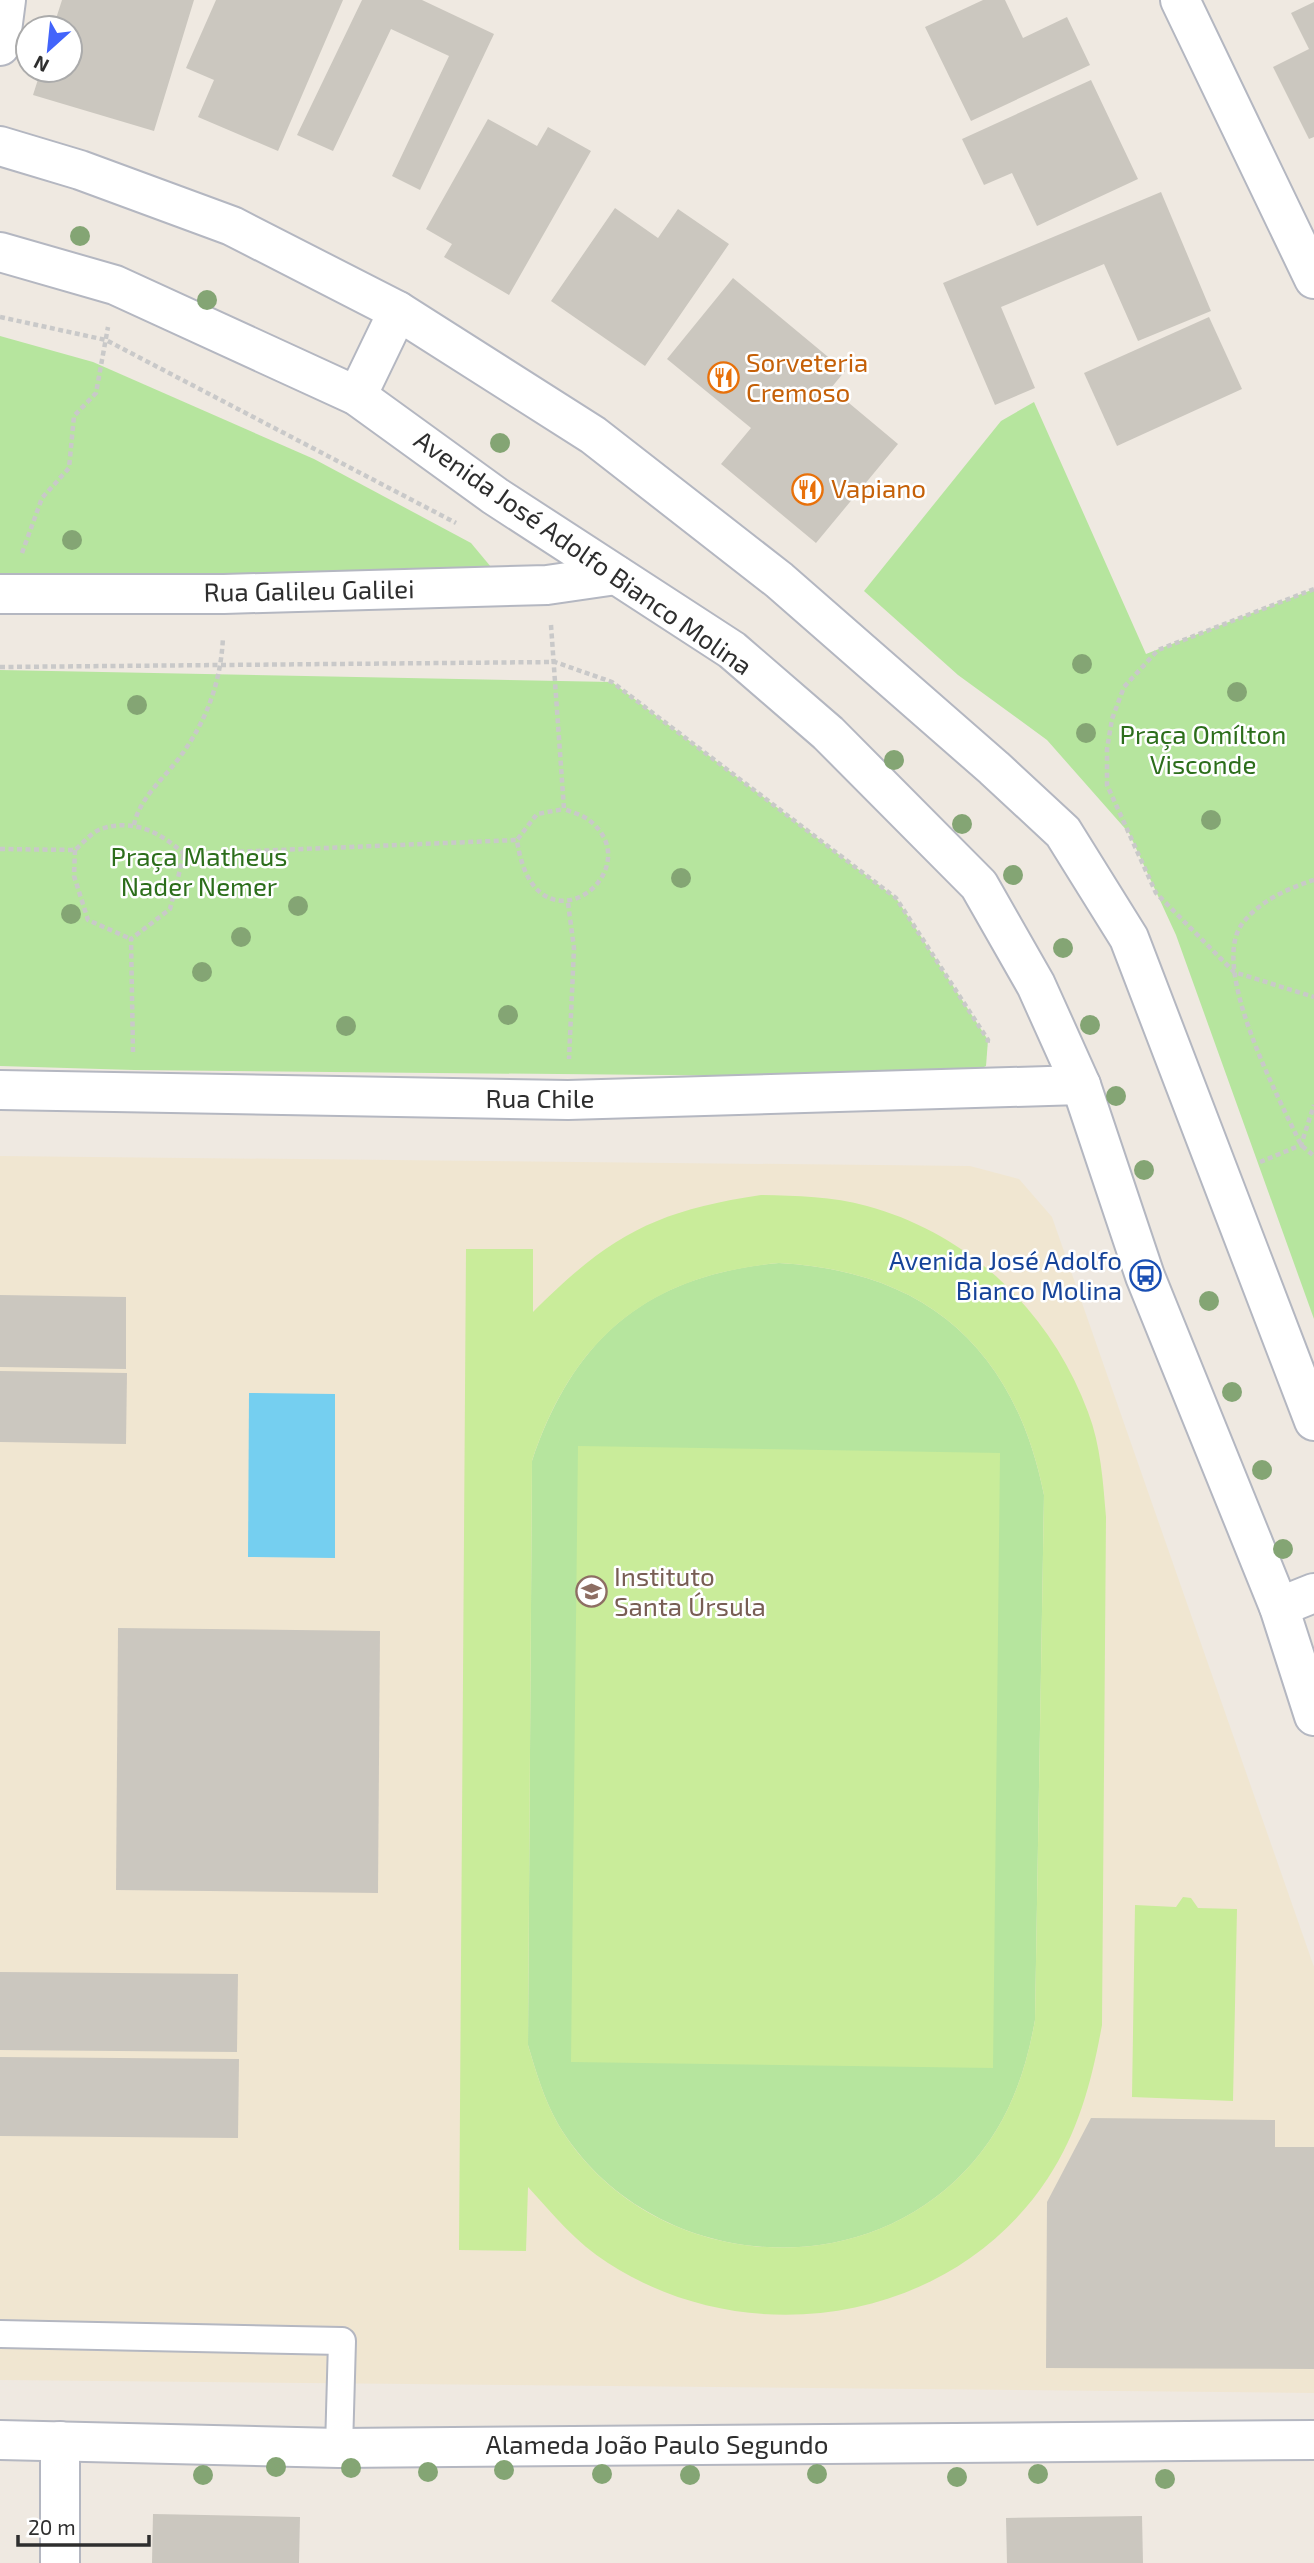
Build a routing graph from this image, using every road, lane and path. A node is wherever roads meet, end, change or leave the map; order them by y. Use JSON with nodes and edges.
{"nodes":[{"id":1,"x":6,"y":0,"type":"edge"},
{"id":2,"x":1180,"y":0,"type":"edge"},
{"id":3,"x":0,"y":46,"type":"edge"},
{"id":4,"x":0,"y":146,"type":"edge"},
{"id":5,"x":0,"y":251,"type":"edge"},
{"id":6,"x":1314,"y":279,"type":"edge"},
{"id":7,"x":115,"y":285,"type":"junction"},
{"id":8,"x":398,"y":311,"type":"junction"},
{"id":9,"x":0,"y":317,"type":"edge"},
{"id":10,"x":106,"y":340,"type":"junction"},
{"id":11,"x":357,"y":396,"type":"junction"},
{"id":12,"x":465,"y":528,"type":"dead end"},
{"id":13,"x":616,"y":575,"type":"junction"},
{"id":14,"x":11,"y":579,"type":"edge"},
{"id":15,"x":547,"y":585,"type":"junction"},
{"id":16,"x":1314,"y":589,"type":"edge"},
{"id":17,"x":225,"y":594,"type":"junction"},
{"id":18,"x":555,"y":662,"type":"junction"},
{"id":19,"x":0,"y":667,"type":"edge"},
{"id":20,"x":222,"y":667,"type":"junction"},
{"id":21,"x":564,"y":808,"type":"junction"},
{"id":22,"x":134,"y":825,"type":"junction"},
{"id":23,"x":517,"y":840,"type":"junction"},
{"id":24,"x":0,"y":849,"type":"edge"},
{"id":25,"x":75,"y":850,"type":"junction"},
{"id":26,"x":184,"y":854,"type":"junction"},
{"id":27,"x":1314,"y":880,"type":"edge"},
{"id":28,"x":568,"y":903,"type":"junction"},
{"id":29,"x":131,"y":939,"type":"junction"},
{"id":30,"x":1234,"y":972,"type":"junction"},
{"id":31,"x":1314,"y":997,"type":"edge"},
{"id":32,"x":987,"y":1053,"type":"dead end"},
{"id":33,"x":1080,"y":1085,"type":"junction"},
{"id":34,"x":0,"y":1090,"type":"edge"},
{"id":35,"x":134,"y":1093,"type":"junction"},
{"id":36,"x":568,"y":1100,"type":"junction"},
{"id":37,"x":1314,"y":1105,"type":"edge"},
{"id":38,"x":1301,"y":1145,"type":"junction"},
{"id":39,"x":1314,"y":1156,"type":"edge"},
{"id":40,"x":1314,"y":1421,"type":"edge"},
{"id":41,"x":1314,"y":1593,"type":"edge"},
{"id":42,"x":1279,"y":1607,"type":"junction"},
{"id":43,"x":1314,"y":1716,"type":"edge"},
{"id":44,"x":0,"y":2334,"type":"edge"},
{"id":45,"x":0,"y":2440,"type":"edge"},
{"id":46,"x":1314,"y":2440,"type":"edge"},
{"id":47,"x":60,"y":2441,"type":"junction"},
{"id":48,"x":340,"y":2448,"type":"junction"},
{"id":49,"x":60,"y":2563,"type":"edge"}],
"edges":[{"from":1,"to":3,"type":"main road"},
{"from":2,"to":6,"type":"main road"},
{"from":4,"to":8,"type":"main road"},
{"from":5,"to":7,"type":"main road","name":"Avenida José Adolfo Bianco Molina"},
{"from":7,"to":10,"type":"path"},
{"from":7,"to":11,"type":"main road","name":"Avenida José Adolfo Bianco Molina"},
{"from":8,"to":11,"type":"main road"},
{"from":8,"to":40,"type":"main road"},
{"from":9,"to":10,"type":"path"},
{"from":10,"to":12,"type":"path"},
{"from":10,"to":14,"type":"path"},
{"from":11,"to":13,"type":"main road","name":"Avenida José Adolfo Bianco Molina"},
{"from":13,"to":15,"type":"main road","name":"Rua Galileu Galilei"},
{"from":13,"to":33,"type":"main road","name":"Avenida José Adolfo Bianco Molina"},
{"from":14,"to":17,"type":"main road","name":"Rua Galileu Galilei"},
{"from":15,"to":17,"type":"main road","name":"Rua Galileu Galilei"},
{"from":15,"to":18,"type":"path"},
{"from":16,"to":30,"type":"path"},
{"from":17,"to":20,"type":"path"},
{"from":18,"to":20,"type":"path"},
{"from":18,"to":21,"type":"path"},
{"from":18,"to":32,"type":"path"},
{"from":19,"to":20,"type":"path"},
{"from":20,"to":22,"type":"path"},
{"from":21,"to":23,"type":"path"},
{"from":21,"to":28,"type":"path"},
{"from":22,"to":25,"type":"path"},
{"from":22,"to":26,"type":"path"},
{"from":23,"to":26,"type":"path"},
{"from":23,"to":28,"type":"path"},
{"from":24,"to":25,"type":"path"},
{"from":25,"to":29,"type":"path"},
{"from":26,"to":29,"type":"path"},
{"from":27,"to":30,"type":"path"},
{"from":28,"to":36,"type":"path"},
{"from":29,"to":35,"type":"path"},
{"from":30,"to":31,"type":"path"},
{"from":30,"to":38,"type":"path"},
{"from":33,"to":36,"type":"main road","name":"Rua Chile"},
{"from":33,"to":42,"type":"main road","name":"Avenida José Adolfo Bianco Molina"},
{"from":34,"to":35,"type":"main road","name":"Rua Chile"},
{"from":35,"to":36,"type":"main road","name":"Rua Chile"},
{"from":37,"to":38,"type":"path"},
{"from":38,"to":39,"type":"path"},
{"from":41,"to":42,"type":"main road"},
{"from":42,"to":43,"type":"main road","name":"Avenida José Adolfo Bianco Molina"},
{"from":44,"to":48,"type":"lane"},
{"from":45,"to":47,"type":"main road","name":"Alameda João Paulo Segundo"},
{"from":46,"to":48,"type":"main road","name":"Alameda João Paulo Segundo"},
{"from":47,"to":48,"type":"main road","name":"Alameda João Paulo Segundo"},
{"from":47,"to":49,"type":"main road"}]}
